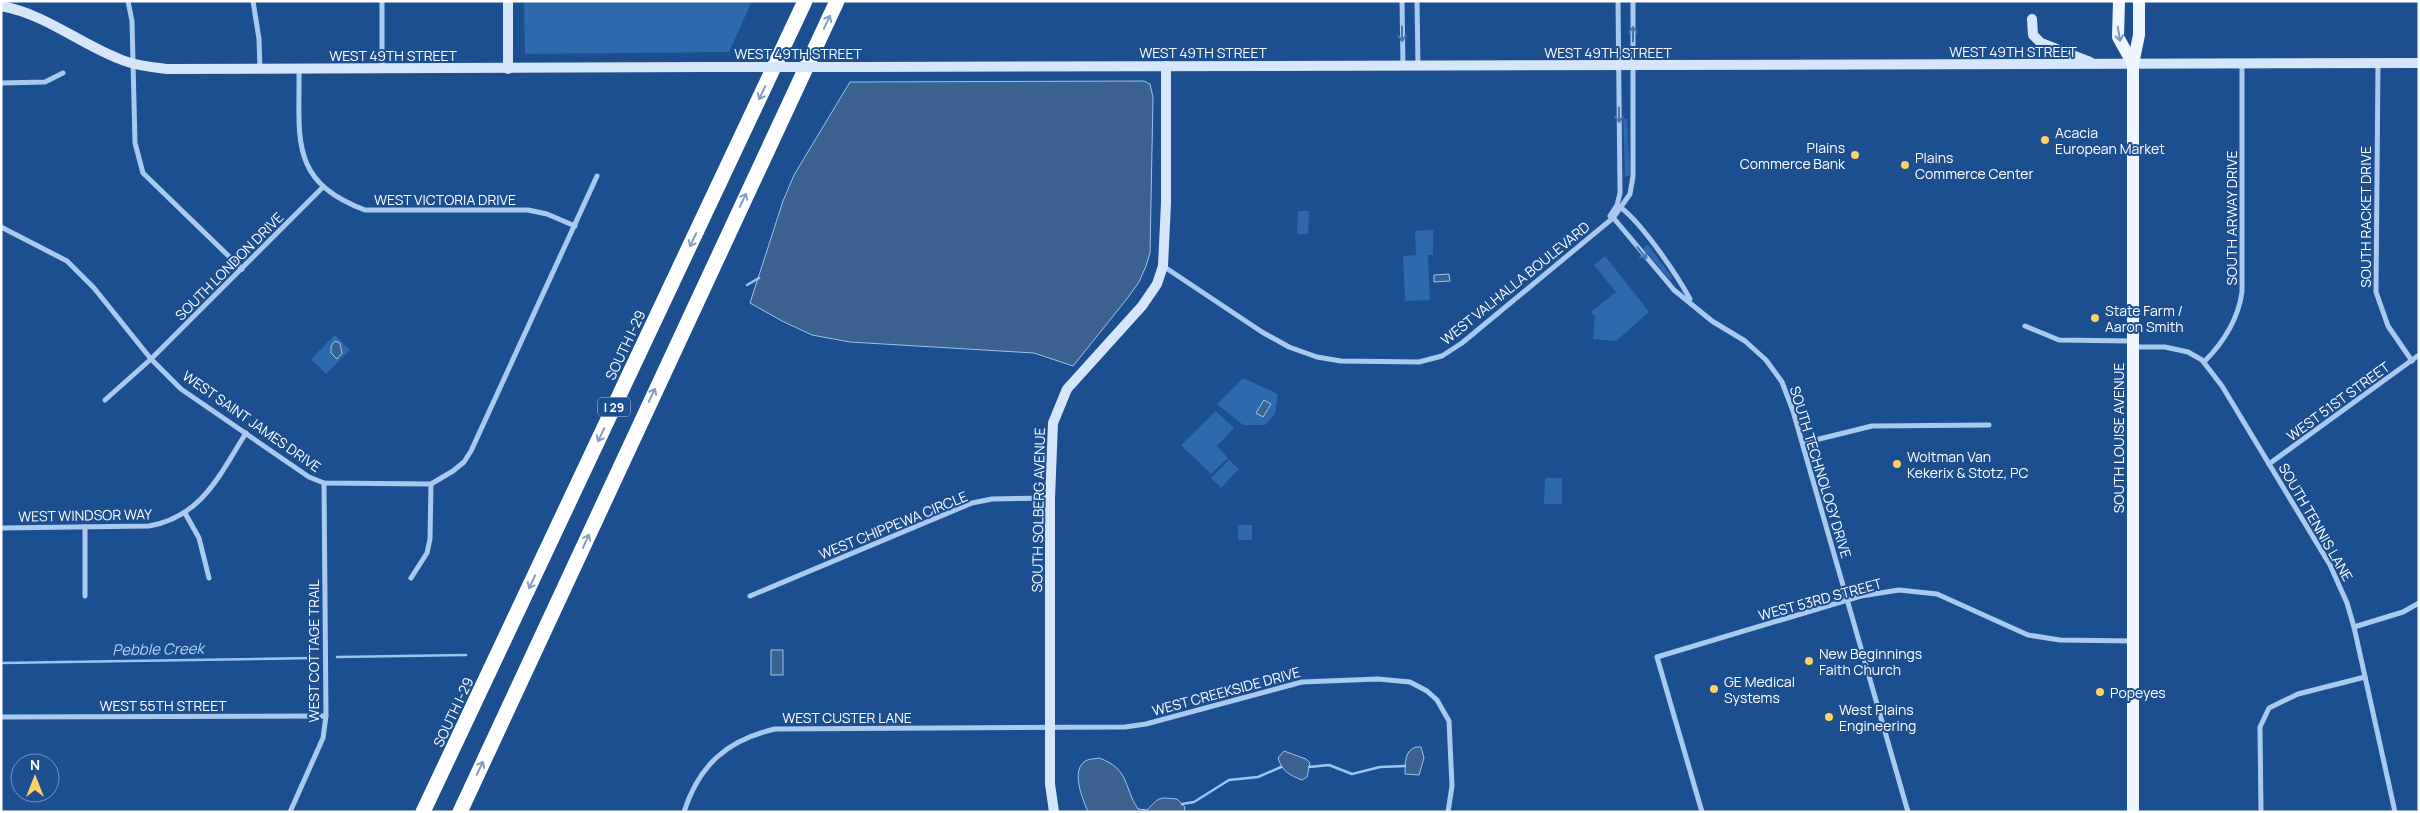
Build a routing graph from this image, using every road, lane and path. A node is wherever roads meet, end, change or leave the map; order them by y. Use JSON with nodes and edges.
{"nodes":[{"id":1,"x":128,"y":1,"type":"edge"},
{"id":2,"x":253,"y":1,"type":"edge"},
{"id":3,"x":382,"y":1,"type":"edge"},
{"id":4,"x":508,"y":1,"type":"edge"},
{"id":5,"x":804,"y":1,"type":"edge"},
{"id":6,"x":837,"y":1,"type":"edge"},
{"id":7,"x":1402,"y":1,"type":"edge"},
{"id":8,"x":1417,"y":1,"type":"edge"},
{"id":9,"x":1618,"y":1,"type":"edge"},
{"id":10,"x":1633,"y":1,"type":"edge"},
{"id":11,"x":2118,"y":1,"type":"edge"},
{"id":12,"x":2139,"y":1,"type":"edge"},
{"id":13,"x":1,"y":6,"type":"edge"},
{"id":14,"x":2032,"y":20,"type":"dead end"},
{"id":15,"x":2419,"y":62,"type":"edge"},
{"id":16,"x":132,"y":63,"type":"junction"},
{"id":17,"x":2242,"y":63,"type":"junction"},
{"id":18,"x":2378,"y":63,"type":"junction"},
{"id":19,"x":2095,"y":64,"type":"junction"},
{"id":20,"x":2133,"y":64,"type":"junction"},
{"id":21,"x":1166,"y":66,"type":"junction"},
{"id":22,"x":1403,"y":66,"type":"junction"},
{"id":23,"x":1418,"y":66,"type":"junction"},
{"id":24,"x":1618,"y":66,"type":"junction"},
{"id":25,"x":1632,"y":66,"type":"junction"},
{"id":26,"x":260,"y":69,"type":"junction"},
{"id":27,"x":300,"y":69,"type":"junction"},
{"id":28,"x":382,"y":69,"type":"junction"},
{"id":29,"x":508,"y":69,"type":"junction"},
{"id":30,"x":62,"y":73,"type":"dead end"},
{"id":31,"x":1,"y":83,"type":"edge"},
{"id":32,"x":597,"y":176,"type":"dead end"},
{"id":33,"x":322,"y":188,"type":"junction"},
{"id":34,"x":1620,"y":206,"type":"junction"},
{"id":35,"x":1612,"y":216,"type":"junction"},
{"id":36,"x":575,"y":226,"type":"junction"},
{"id":37,"x":1,"y":227,"type":"edge"},
{"id":38,"x":1163,"y":266,"type":"junction"},
{"id":39,"x":242,"y":269,"type":"junction"},
{"id":40,"x":1691,"y":302,"type":"junction"},
{"id":41,"x":2025,"y":326,"type":"dead end"},
{"id":42,"x":2132,"y":344,"type":"junction"},
{"id":43,"x":2419,"y":355,"type":"edge"},
{"id":44,"x":151,"y":359,"type":"junction"},
{"id":45,"x":2412,"y":361,"type":"junction"},
{"id":46,"x":2204,"y":362,"type":"junction"},
{"id":47,"x":105,"y":400,"type":"dead end"},
{"id":48,"x":1989,"y":425,"type":"dead end"},
{"id":49,"x":246,"y":433,"type":"junction"},
{"id":50,"x":1803,"y":443,"type":"junction"},
{"id":51,"x":2269,"y":464,"type":"junction"},
{"id":52,"x":324,"y":483,"type":"junction"},
{"id":53,"x":431,"y":484,"type":"junction"},
{"id":54,"x":1050,"y":498,"type":"junction"},
{"id":55,"x":185,"y":514,"type":"junction"},
{"id":56,"x":85,"y":527,"type":"junction"},
{"id":57,"x":1,"y":528,"type":"edge"},
{"id":58,"x":209,"y":578,"type":"dead end"},
{"id":59,"x":411,"y":578,"type":"dead end"},
{"id":60,"x":85,"y":596,"type":"dead end"},
{"id":61,"x":750,"y":596,"type":"dead end"},
{"id":62,"x":1848,"y":600,"type":"junction"},
{"id":63,"x":2419,"y":603,"type":"edge"},
{"id":64,"x":2354,"y":627,"type":"junction"},
{"id":65,"x":2133,"y":641,"type":"junction"},
{"id":66,"x":2365,"y":677,"type":"junction"},
{"id":67,"x":326,"y":716,"type":"junction"},
{"id":68,"x":1,"y":717,"type":"edge"},
{"id":69,"x":1050,"y":727,"type":"junction"},
{"id":70,"x":290,"y":812,"type":"edge"},
{"id":71,"x":424,"y":812,"type":"edge"},
{"id":72,"x":460,"y":812,"type":"edge"},
{"id":73,"x":684,"y":812,"type":"edge"},
{"id":74,"x":1054,"y":812,"type":"edge"},
{"id":75,"x":1448,"y":812,"type":"edge"},
{"id":76,"x":1702,"y":812,"type":"edge"},
{"id":77,"x":1908,"y":812,"type":"edge"},
{"id":78,"x":2133,"y":812,"type":"edge"},
{"id":79,"x":2261,"y":812,"type":"edge"},
{"id":80,"x":2395,"y":812,"type":"edge"}],
"edges":[{"from":1,"to":16,"type":"street"},
{"from":2,"to":26,"type":"street"},
{"from":3,"to":28,"type":"street"},
{"from":4,"to":29,"type":"main road"},
{"from":5,"to":71,"type":"highway","name":"SOUTH I-29","number":"I 29","one_way":true},
{"from":72,"to":6,"type":"highway","number":"I 29","one_way":true},
{"from":7,"to":22,"type":"street","one_way":true},
{"from":8,"to":23,"type":"street"},
{"from":9,"to":24,"type":"street","name":"WEST VALHALLA BOULEVARD"},
{"from":25,"to":10,"type":"street","name":"WEST VALHALLA BOULEVARD","one_way":true},
{"from":11,"to":20,"type":"main road","name":"SOUTH LOUISE AVENUE","one_way":true},
{"from":12,"to":20,"type":"main road","name":"SOUTH LOUISE AVENUE"},
{"from":13,"to":16,"type":"main road","name":"WEST 49TH STREET"},
{"from":14,"to":19,"type":"main road"},
{"from":15,"to":18,"type":"main road","name":"WEST 49TH STREET"},
{"from":16,"to":26,"type":"main road","name":"WEST 49TH STREET"},
{"from":16,"to":39,"type":"street"},
{"from":17,"to":18,"type":"main road","name":"WEST 49TH STREET"},
{"from":17,"to":20,"type":"main road","name":"WEST 49TH STREET"},
{"from":17,"to":46,"type":"street","name":"SOUTH ARWAY DRIVE"},
{"from":18,"to":45,"type":"street","name":"SOUTH RACKET DRIVE"},
{"from":19,"to":20,"type":"main road","name":"WEST 49TH STREET"},
{"from":19,"to":25,"type":"main road","name":"WEST 49TH STREET"},
{"from":20,"to":42,"type":"main road","name":"SOUTH LOUISE AVENUE"},
{"from":21,"to":22,"type":"main road","name":"WEST 49TH STREET"},
{"from":21,"to":29,"type":"main road","name":"WEST 49TH STREET","bridge":true},
{"from":21,"to":38,"type":"main road","name":"SOUTH SOLBERG AVENUE"},
{"from":22,"to":23,"type":"main road","name":"WEST 49TH STREET"},
{"from":23,"to":24,"type":"main road","name":"WEST 49TH STREET"},
{"from":24,"to":25,"type":"main road","name":"WEST 49TH STREET"},
{"from":24,"to":34,"type":"street","name":"WEST VALHALLA BOULEVARD","one_way":true},
{"from":25,"to":34,"type":"street","name":"WEST VALHALLA BOULEVARD"},
{"from":26,"to":27,"type":"main road","name":"WEST 49TH STREET"},
{"from":27,"to":28,"type":"main road","name":"WEST 49TH STREET"},
{"from":27,"to":33,"type":"street","name":"WEST VICTORIA DRIVE"},
{"from":28,"to":29,"type":"main road","name":"WEST 49TH STREET"},
{"from":30,"to":31,"type":"street"},
{"from":32,"to":36,"type":"street"},
{"from":33,"to":36,"type":"street","name":"WEST VICTORIA DRIVE"},
{"from":33,"to":39,"type":"street","name":"SOUTH LONDON DRIVE"},
{"from":34,"to":35,"type":"street","name":"WEST VALHALLA BOULEVARD"},
{"from":34,"to":40,"type":"street","name":"SOUTH TECHNOLOGY DRIVE"},
{"from":35,"to":38,"type":"street","name":"WEST VALHALLA BOULEVARD"},
{"from":35,"to":40,"type":"street","name":"SOUTH TECHNOLOGY DRIVE","one_way":true},
{"from":36,"to":53,"type":"street"},
{"from":37,"to":44,"type":"street","name":"WEST SAINT JAMES DRIVE"},
{"from":38,"to":54,"type":"main road","name":"SOUTH SOLBERG AVENUE"},
{"from":39,"to":44,"type":"street","name":"SOUTH LONDON DRIVE"},
{"from":40,"to":50,"type":"street","name":"SOUTH TECHNOLOGY DRIVE"},
{"from":41,"to":42,"type":"street","name":"SOUTH TENNIS LANE"},
{"from":42,"to":46,"type":"street","name":"SOUTH TENNIS LANE"},
{"from":42,"to":65,"type":"main road","name":"SOUTH LOUISE AVENUE"},
{"from":43,"to":45,"type":"street","name":"WEST 51ST STREET"},
{"from":44,"to":47,"type":"street","name":"SOUTH LONDON DRIVE"},
{"from":44,"to":49,"type":"street","name":"WEST SAINT JAMES DRIVE"},
{"from":45,"to":51,"type":"street","name":"WEST 51ST STREET"},
{"from":46,"to":51,"type":"street","name":"SOUTH TENNIS LANE"},
{"from":48,"to":50,"type":"street"},
{"from":49,"to":52,"type":"street","name":"WEST SAINT JAMES DRIVE"},
{"from":49,"to":55,"type":"street","name":"WEST WINDSOR WAY"},
{"from":50,"to":62,"type":"street","name":"SOUTH TECHNOLOGY DRIVE"},
{"from":51,"to":64,"type":"street","name":"SOUTH TENNIS LANE"},
{"from":52,"to":53,"type":"street","name":"WEST SAINT JAMES DRIVE"},
{"from":52,"to":67,"type":"street","name":"WEST COTTAGE TRAIL"},
{"from":53,"to":59,"type":"street"},
{"from":54,"to":61,"type":"street","name":"WEST CHIPPEWA CIRCLE"},
{"from":54,"to":69,"type":"main road","name":"SOUTH SOLBERG AVENUE"},
{"from":55,"to":56,"type":"street","name":"WEST WINDSOR WAY"},
{"from":55,"to":58,"type":"street"},
{"from":56,"to":57,"type":"street","name":"WEST WINDSOR WAY"},
{"from":56,"to":60,"type":"street"},
{"from":62,"to":65,"type":"street","name":"WEST 53RD STREET"},
{"from":62,"to":76,"type":"street","name":"WEST 53RD STREET"},
{"from":62,"to":77,"type":"street","name":"SOUTH TECHNOLOGY DRIVE"},
{"from":63,"to":64,"type":"street"},
{"from":64,"to":66,"type":"street","name":"SOUTH TENNIS LANE"},
{"from":65,"to":78,"type":"main road","name":"SOUTH LOUISE AVENUE"},
{"from":66,"to":79,"type":"street"},
{"from":66,"to":80,"type":"street","name":"SOUTH TENNIS LANE"},
{"from":67,"to":68,"type":"street","name":"WEST 55TH STREET"},
{"from":67,"to":70,"type":"street","name":"WEST COTTAGE TRAIL"},
{"from":69,"to":73,"type":"street","name":"WEST CUSTER LANE"},
{"from":69,"to":74,"type":"main road","name":"SOUTH SOLBERG AVENUE"},
{"from":69,"to":75,"type":"street","name":"WEST CREEKSIDE DRIVE"}]}
